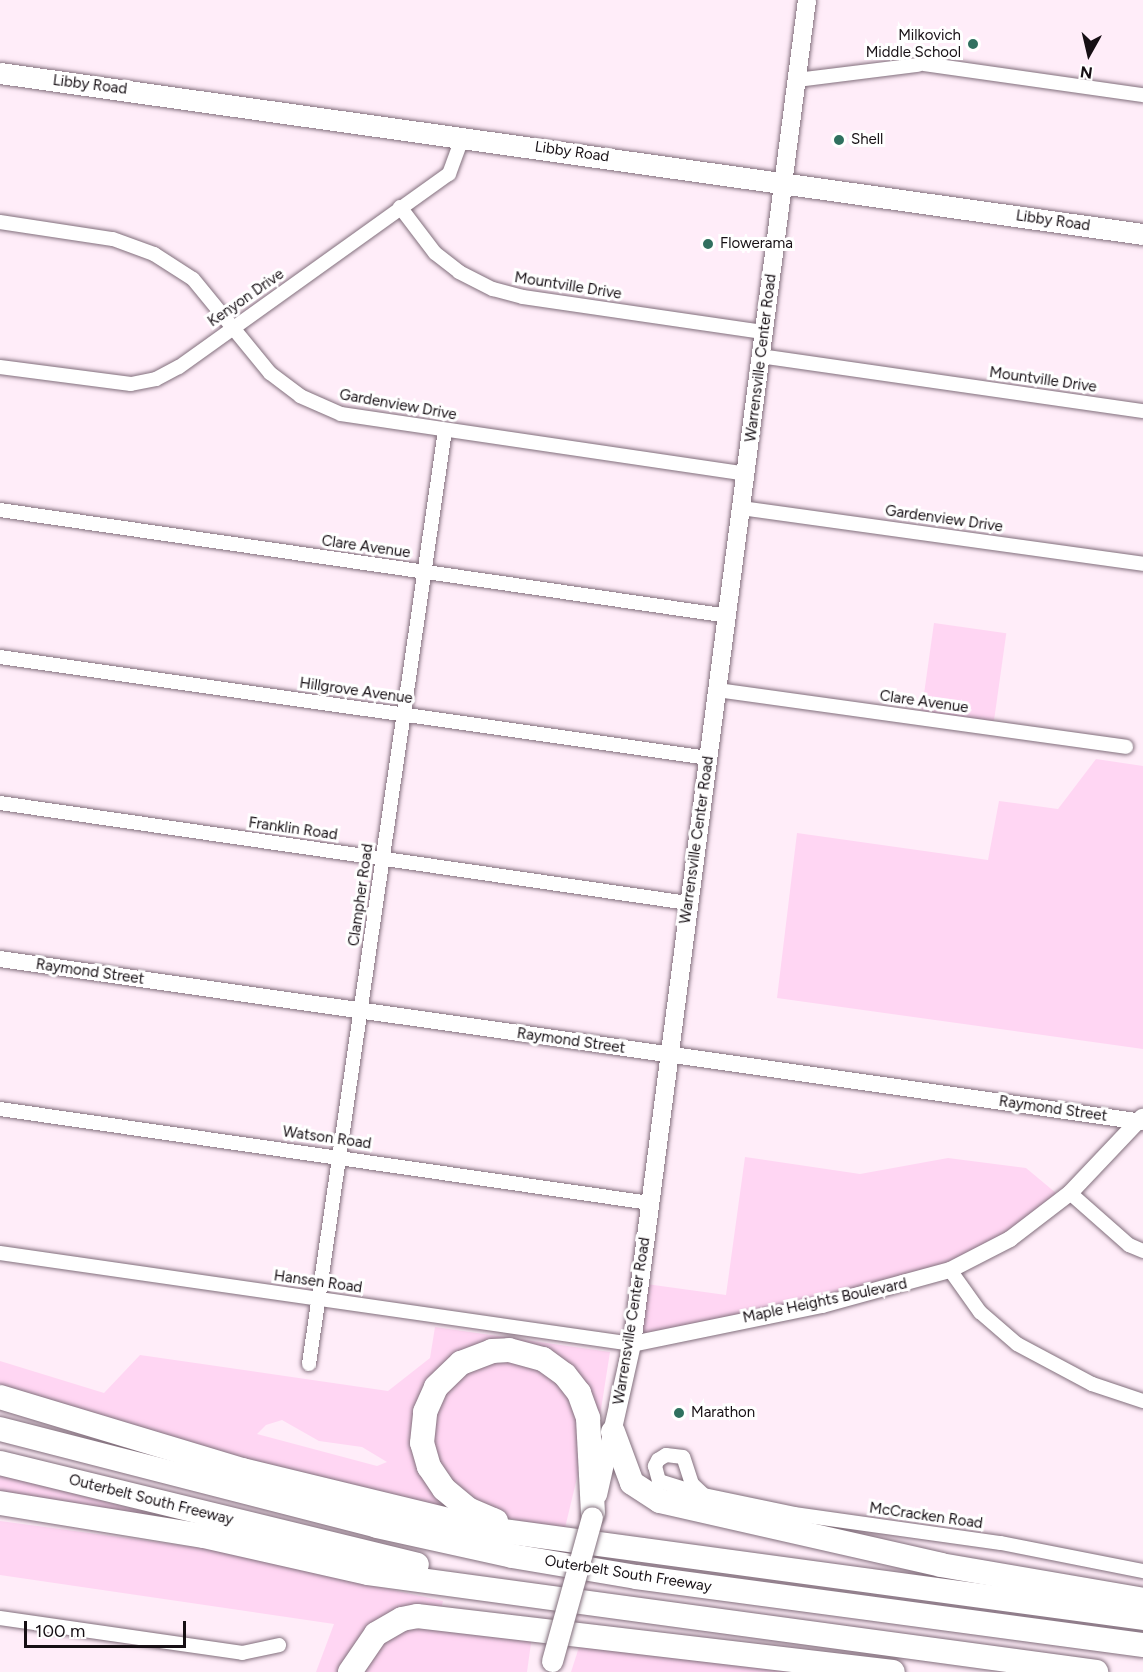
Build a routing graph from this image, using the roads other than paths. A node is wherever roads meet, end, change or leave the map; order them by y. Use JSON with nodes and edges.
{"nodes":[{"id":1,"x":807,"y":0,"type":"edge"},
{"id":2,"x":0,"y":73,"type":"edge"},
{"id":3,"x":797,"y":80,"type":"junction"},
{"id":4,"x":1143,"y":95,"type":"edge"},
{"id":5,"x":463,"y":136,"type":"junction"},
{"id":6,"x":785,"y":183,"type":"junction"},
{"id":7,"x":400,"y":207,"type":"junction"},
{"id":8,"x":0,"y":222,"type":"edge"},
{"id":9,"x":1143,"y":234,"type":"edge"},
{"id":10,"x":232,"y":328,"type":"junction"},
{"id":11,"x":764,"y":332,"type":"junction"},
{"id":12,"x":760,"y":356,"type":"junction"},
{"id":13,"x":0,"y":367,"type":"edge"},
{"id":14,"x":1143,"y":411,"type":"edge"},
{"id":15,"x":445,"y":431,"type":"junction"},
{"id":16,"x":746,"y":474,"type":"junction"},
{"id":17,"x":741,"y":508,"type":"junction"},
{"id":18,"x":0,"y":510,"type":"edge"},
{"id":19,"x":1143,"y":564,"type":"edge"},
{"id":20,"x":424,"y":573,"type":"junction"},
{"id":21,"x":728,"y":616,"type":"junction"},
{"id":22,"x":0,"y":657,"type":"edge"},
{"id":23,"x":717,"y":690,"type":"junction"},
{"id":24,"x":404,"y":714,"type":"junction"},
{"id":25,"x":1126,"y":747,"type":"dead end"},
{"id":26,"x":708,"y":758,"type":"junction"},
{"id":27,"x":0,"y":803,"type":"edge"},
{"id":28,"x":382,"y":859,"type":"junction"},
{"id":29,"x":688,"y":903,"type":"junction"},
{"id":30,"x":0,"y":959,"type":"edge"},
{"id":31,"x":361,"y":1011,"type":"junction"},
{"id":32,"x":668,"y":1055,"type":"junction"},
{"id":33,"x":0,"y":1109,"type":"edge"},
{"id":34,"x":1141,"y":1120,"type":"edge"},
{"id":35,"x":338,"y":1156,"type":"junction"},
{"id":36,"x":1070,"y":1193,"type":"junction"},
{"id":37,"x":650,"y":1203,"type":"junction"},
{"id":38,"x":1143,"y":1251,"type":"edge"},
{"id":39,"x":0,"y":1253,"type":"edge"},
{"id":40,"x":950,"y":1270,"type":"junction"},
{"id":41,"x":318,"y":1299,"type":"junction"},
{"id":42,"x":632,"y":1344,"type":"junction"},
{"id":43,"x":309,"y":1364,"type":"dead end"},
{"id":44,"x":0,"y":1397,"type":"edge"},
{"id":45,"x":1143,"y":1401,"type":"edge"},
{"id":46,"x":0,"y":1418,"type":"edge"},
{"id":47,"x":0,"y":1429,"type":"edge"},
{"id":48,"x":613,"y":1432,"type":"junction"},
{"id":49,"x":122,"y":1459,"type":"junction"},
{"id":50,"x":0,"y":1463,"type":"edge"},
{"id":51,"x":704,"y":1495,"type":"dead end"},
{"id":52,"x":0,"y":1503,"type":"edge"},
{"id":53,"x":593,"y":1515,"type":"junction"},
{"id":54,"x":559,"y":1538,"type":"junction"},
{"id":55,"x":1143,"y":1571,"type":"edge"},
{"id":56,"x":546,"y":1596,"type":"junction"},
{"id":57,"x":1143,"y":1600,"type":"edge"},
{"id":58,"x":0,"y":1618,"type":"edge"},
{"id":59,"x":1143,"y":1618,"type":"edge"},
{"id":60,"x":279,"y":1645,"type":"dead end"},
{"id":61,"x":1143,"y":1645,"type":"edge"},
{"id":62,"x":549,"y":1668,"type":"edge"},
{"id":63,"x":350,"y":1672,"type":"edge"},
{"id":64,"x":893,"y":1672,"type":"edge"},
{"id":65,"x":1096,"y":1672,"type":"edge"}],
"edges":[{"from":1,"to":3,"type":"main road","name":"Warrensville Center Road"},
{"from":2,"to":5,"type":"main road","name":"Libby Road"},
{"from":3,"to":4,"type":"street"},
{"from":3,"to":6,"type":"main road","name":"Warrensville Center Road"},
{"from":5,"to":6,"type":"main road","name":"Libby Road"},
{"from":5,"to":7,"type":"street","name":"Kenyon Drive"},
{"from":6,"to":9,"type":"main road","name":"Libby Road"},
{"from":6,"to":11,"type":"main road","name":"Warrensville Center Road"},
{"from":7,"to":10,"type":"street","name":"Kenyon Drive"},
{"from":7,"to":11,"type":"street","name":"Mountville Drive"},
{"from":8,"to":10,"type":"street","name":"Gardenview Drive"},
{"from":10,"to":13,"type":"street","name":"Kenyon Drive"},
{"from":10,"to":15,"type":"street","name":"Gardenview Drive"},
{"from":11,"to":12,"type":"main road","name":"Warrensville Center Road"},
{"from":12,"to":14,"type":"street","name":"Mountville Drive"},
{"from":12,"to":16,"type":"main road","name":"Warrensville Center Road"},
{"from":15,"to":16,"type":"street","name":"Gardenview Drive"},
{"from":15,"to":20,"type":"street","name":"Clampher Road"},
{"from":16,"to":17,"type":"main road","name":"Warrensville Center Road"},
{"from":17,"to":19,"type":"street","name":"Gardenview Drive"},
{"from":17,"to":21,"type":"main road","name":"Warrensville Center Road"},
{"from":18,"to":20,"type":"street","name":"Clare Avenue"},
{"from":20,"to":21,"type":"street","name":"Clare Avenue"},
{"from":20,"to":24,"type":"street","name":"Clampher Road"},
{"from":21,"to":23,"type":"main road","name":"Warrensville Center Road"},
{"from":22,"to":24,"type":"street","name":"Hillgrove Avenue"},
{"from":23,"to":25,"type":"street","name":"Clare Avenue"},
{"from":23,"to":26,"type":"main road","name":"Warrensville Center Road"},
{"from":24,"to":26,"type":"street","name":"Hillgrove Avenue"},
{"from":24,"to":28,"type":"street","name":"Clampher Road"},
{"from":26,"to":29,"type":"main road","name":"Warrensville Center Road"},
{"from":27,"to":28,"type":"street","name":"Franklin Road"},
{"from":28,"to":29,"type":"street","name":"Franklin Road"},
{"from":28,"to":31,"type":"street","name":"Clampher Road"},
{"from":29,"to":32,"type":"main road","name":"Warrensville Center Road"},
{"from":30,"to":31,"type":"street","name":"Raymond Street"},
{"from":31,"to":32,"type":"street","name":"Raymond Street"},
{"from":31,"to":35,"type":"street","name":"Clampher Road"},
{"from":32,"to":34,"type":"street","name":"Raymond Street"},
{"from":32,"to":37,"type":"main road","name":"Warrensville Center Road"},
{"from":33,"to":35,"type":"street","name":"Watson Road"},
{"from":34,"to":36,"type":"street","name":"Maple Heights Boulevard"},
{"from":35,"to":37,"type":"street","name":"Watson Road"},
{"from":35,"to":41,"type":"street","name":"Clampher Road"},
{"from":36,"to":38,"type":"street"},
{"from":36,"to":40,"type":"street","name":"Maple Heights Boulevard"},
{"from":37,"to":42,"type":"main road","name":"Warrensville Center Road"},
{"from":39,"to":41,"type":"street","name":"Hansen Road"},
{"from":40,"to":42,"type":"street","name":"Maple Heights Boulevard"},
{"from":40,"to":45,"type":"street"},
{"from":41,"to":42,"type":"street","name":"Hansen Road"},
{"from":41,"to":43,"type":"street","name":"Clampher Road"},
{"from":42,"to":48,"type":"main road","name":"Warrensville Center Road"},
{"from":44,"to":54,"type":"highway"},
{"from":46,"to":49,"type":"highway","name":"Outerbelt South Freeway"},
{"from":47,"to":49,"type":"highway","name":"Outerbelt South Freeway"},
{"from":48,"to":53,"type":"main road","name":"Warrensville Center Road"},
{"from":48,"to":57,"type":"highway"},
{"from":49,"to":61,"type":"highway","name":"Outerbelt South Freeway"},
{"from":50,"to":56,"type":"highway","name":"Outerbelt South Freeway"},
{"from":51,"to":55,"type":"street","name":"McCracken Road"},
{"from":52,"to":56,"type":"highway","name":"Outerbelt South Freeway"},
{"from":53,"to":54,"type":"highway"},
{"from":53,"to":62,"type":"main road","name":"Warrensville Center Road","bridge":true},
{"from":54,"to":59,"type":"highway"},
{"from":56,"to":65,"type":"highway","name":"Outerbelt South Freeway"},
{"from":58,"to":60,"type":"street"},
{"from":63,"to":64,"type":"highway"}]}
